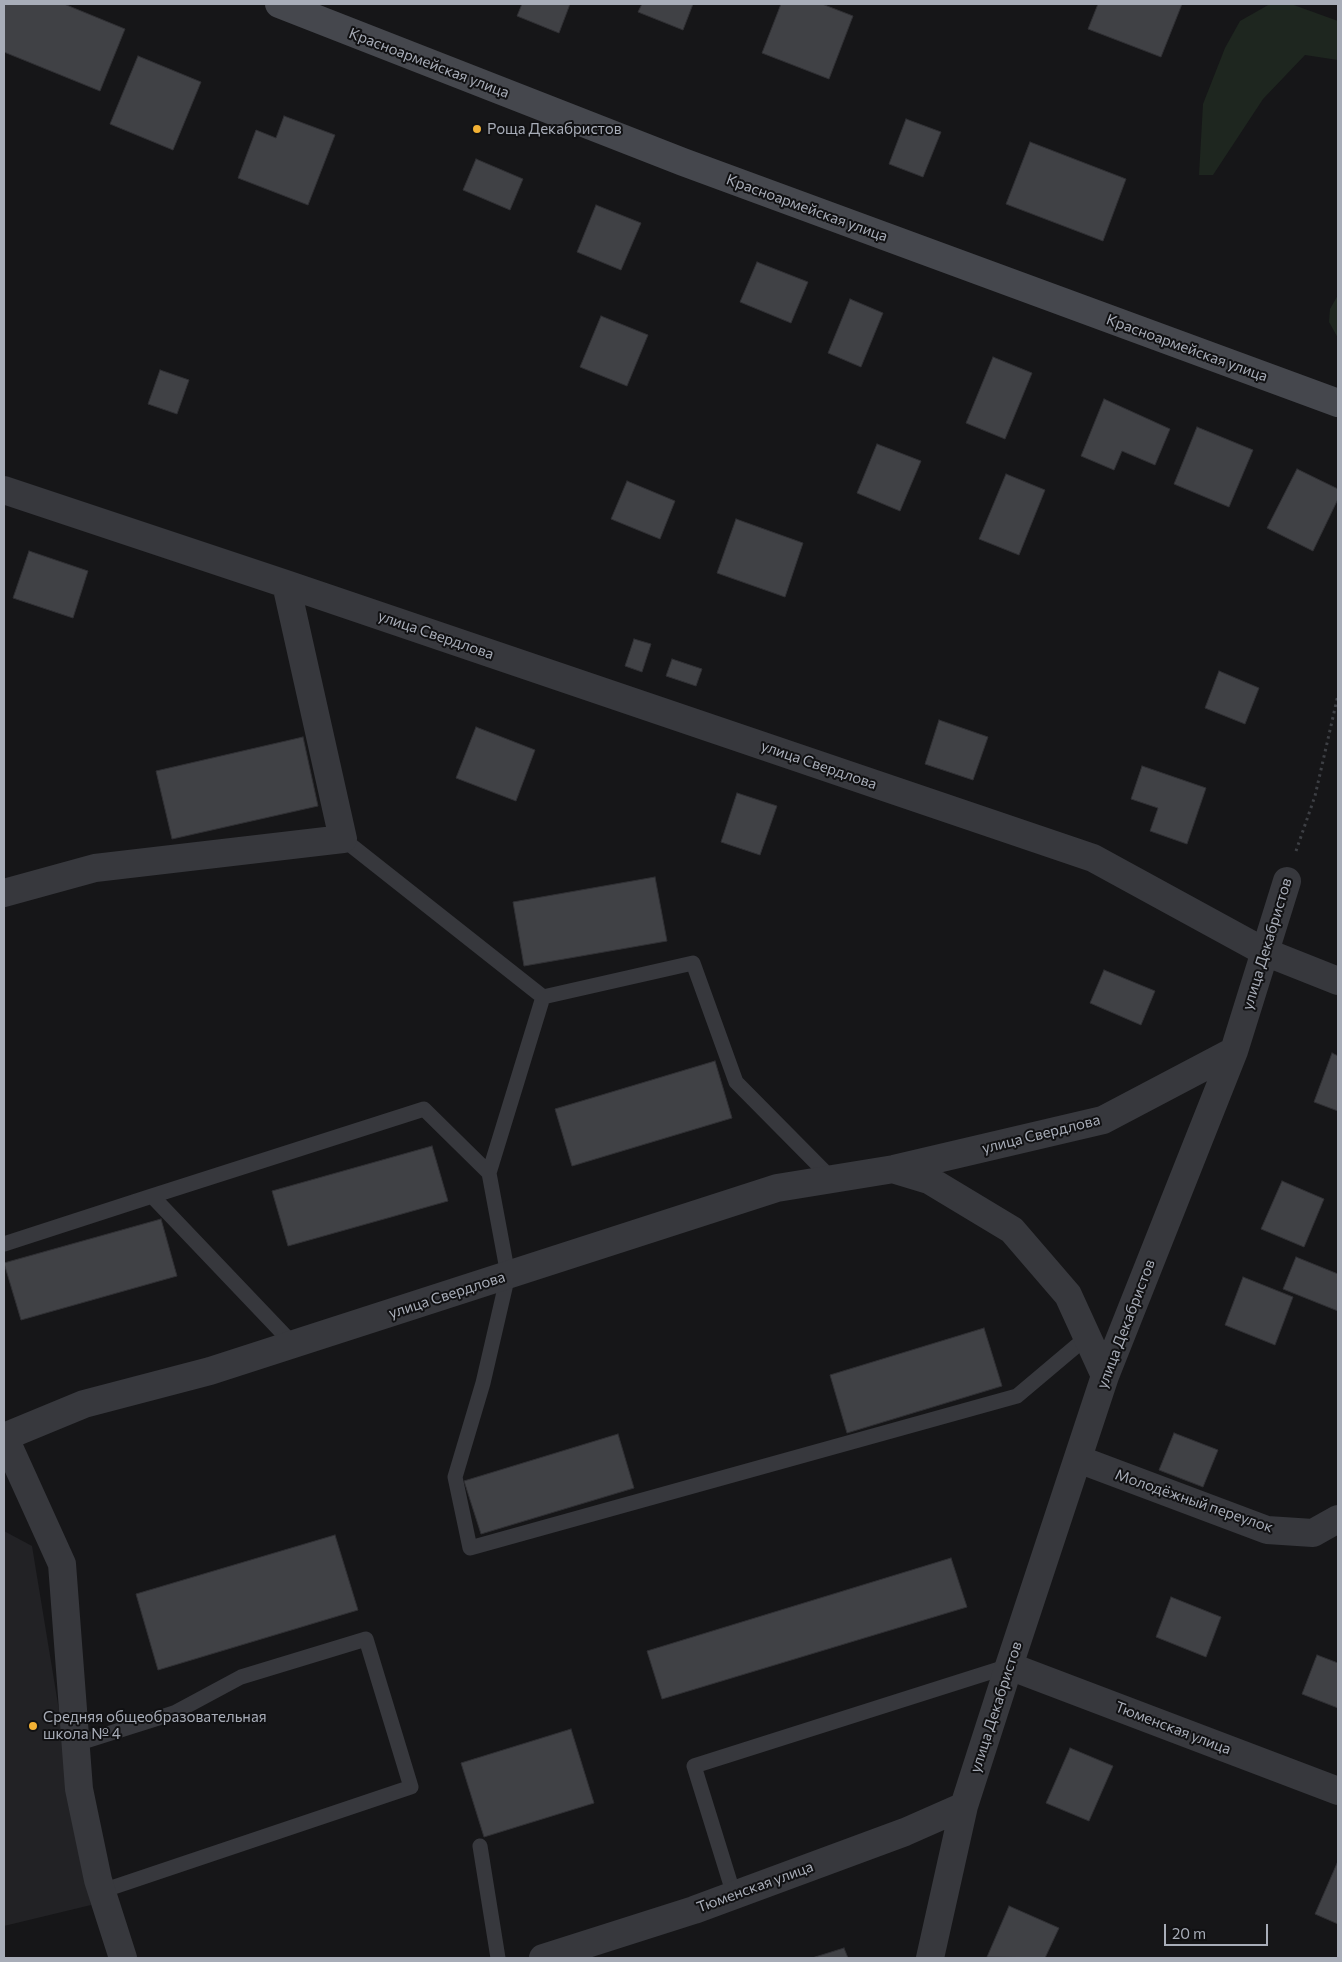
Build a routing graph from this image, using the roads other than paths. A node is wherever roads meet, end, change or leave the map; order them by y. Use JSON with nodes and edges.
{"nodes":[{"id":1,"x":279,"y":4,"type":"edge"},
{"id":2,"x":1338,"y":404,"type":"edge"},
{"id":3,"x":4,"y":490,"type":"edge"},
{"id":4,"x":286,"y":584,"type":"junction"},
{"id":5,"x":343,"y":839,"type":"junction"},
{"id":6,"x":1286,"y":881,"type":"road end"},
{"id":7,"x":4,"y":893,"type":"edge"},
{"id":8,"x":1265,"y":952,"type":"junction"},
{"id":9,"x":1338,"y":981,"type":"edge"},
{"id":10,"x":543,"y":997,"type":"junction"},
{"id":11,"x":1234,"y":1051,"type":"junction"},
{"id":12,"x":894,"y":1169,"type":"junction"},
{"id":13,"x":489,"y":1173,"type":"junction"},
{"id":14,"x":832,"y":1179,"type":"junction"},
{"id":15,"x":152,"y":1196,"type":"junction"},
{"id":16,"x":4,"y":1244,"type":"edge"},
{"id":17,"x":508,"y":1275,"type":"junction"},
{"id":18,"x":1087,"y":1336,"type":"junction"},
{"id":19,"x":293,"y":1344,"type":"junction"},
{"id":20,"x":1105,"y":1376,"type":"junction"},
{"id":21,"x":4,"y":1437,"type":"edge"},
{"id":22,"x":1078,"y":1460,"type":"junction"},
{"id":23,"x":1338,"y":1519,"type":"edge"},
{"id":24,"x":1009,"y":1666,"type":"junction"},
{"id":25,"x":76,"y":1744,"type":"junction"},
{"id":26,"x":1338,"y":1791,"type":"edge"},
{"id":27,"x":964,"y":1806,"type":"junction"},
{"id":28,"x":480,"y":1846,"type":"dead end"},
{"id":29,"x":102,"y":1891,"type":"junction"},
{"id":30,"x":734,"y":1895,"type":"junction"},
{"id":31,"x":123,"y":1958,"type":"edge"},
{"id":32,"x":498,"y":1958,"type":"edge"},
{"id":33,"x":543,"y":1958,"type":"edge"},
{"id":34,"x":930,"y":1958,"type":"edge"}],
"edges":[{"from":1,"to":2,"type":"main road","name":"Красноармейская улица"},
{"from":3,"to":4,"type":"street","name":"улица Свердлова"},
{"from":4,"to":5,"type":"street"},
{"from":4,"to":8,"type":"street","name":"улица Свердлова"},
{"from":5,"to":7,"type":"street"},
{"from":5,"to":10,"type":"lane"},
{"from":6,"to":8,"type":"street","name":"улица Декабристов"},
{"from":8,"to":9,"type":"street","name":"улица Свердлова"},
{"from":8,"to":11,"type":"street","name":"улица Декабристов"},
{"from":10,"to":13,"type":"lane"},
{"from":10,"to":14,"type":"lane"},
{"from":11,"to":12,"type":"street","name":"улица Свердлова"},
{"from":11,"to":20,"type":"street","name":"улица Декабристов"},
{"from":12,"to":14,"type":"street","name":"улица Свердлова"},
{"from":12,"to":18,"type":"street","name":"улица Свердлова"},
{"from":13,"to":15,"type":"lane"},
{"from":13,"to":17,"type":"lane"},
{"from":14,"to":17,"type":"street","name":"улица Свердлова"},
{"from":15,"to":16,"type":"lane"},
{"from":15,"to":19,"type":"lane"},
{"from":17,"to":18,"type":"lane"},
{"from":17,"to":19,"type":"street","name":"улица Свердлова"},
{"from":18,"to":20,"type":"street","name":"улица Свердлова"},
{"from":19,"to":21,"type":"street","name":"улица Свердлова"},
{"from":20,"to":22,"type":"street","name":"улица Декабристов"},
{"from":21,"to":25,"type":"street"},
{"from":22,"to":23,"type":"street","name":"Молодёжный переулок"},
{"from":22,"to":24,"type":"street","name":"улица Декабристов"},
{"from":24,"to":26,"type":"street","name":"Тюменская улица"},
{"from":24,"to":27,"type":"street","name":"улица Декабристов"},
{"from":24,"to":30,"type":"lane"},
{"from":25,"to":29,"type":"street"},
{"from":25,"to":29,"type":"lane"},
{"from":27,"to":30,"type":"street","name":"Тюменская улица"},
{"from":27,"to":34,"type":"street","name":"улица Декабристов"},
{"from":28,"to":32,"type":"lane"},
{"from":29,"to":31,"type":"street"},
{"from":30,"to":33,"type":"street","name":"Тюменская улица"}]}
